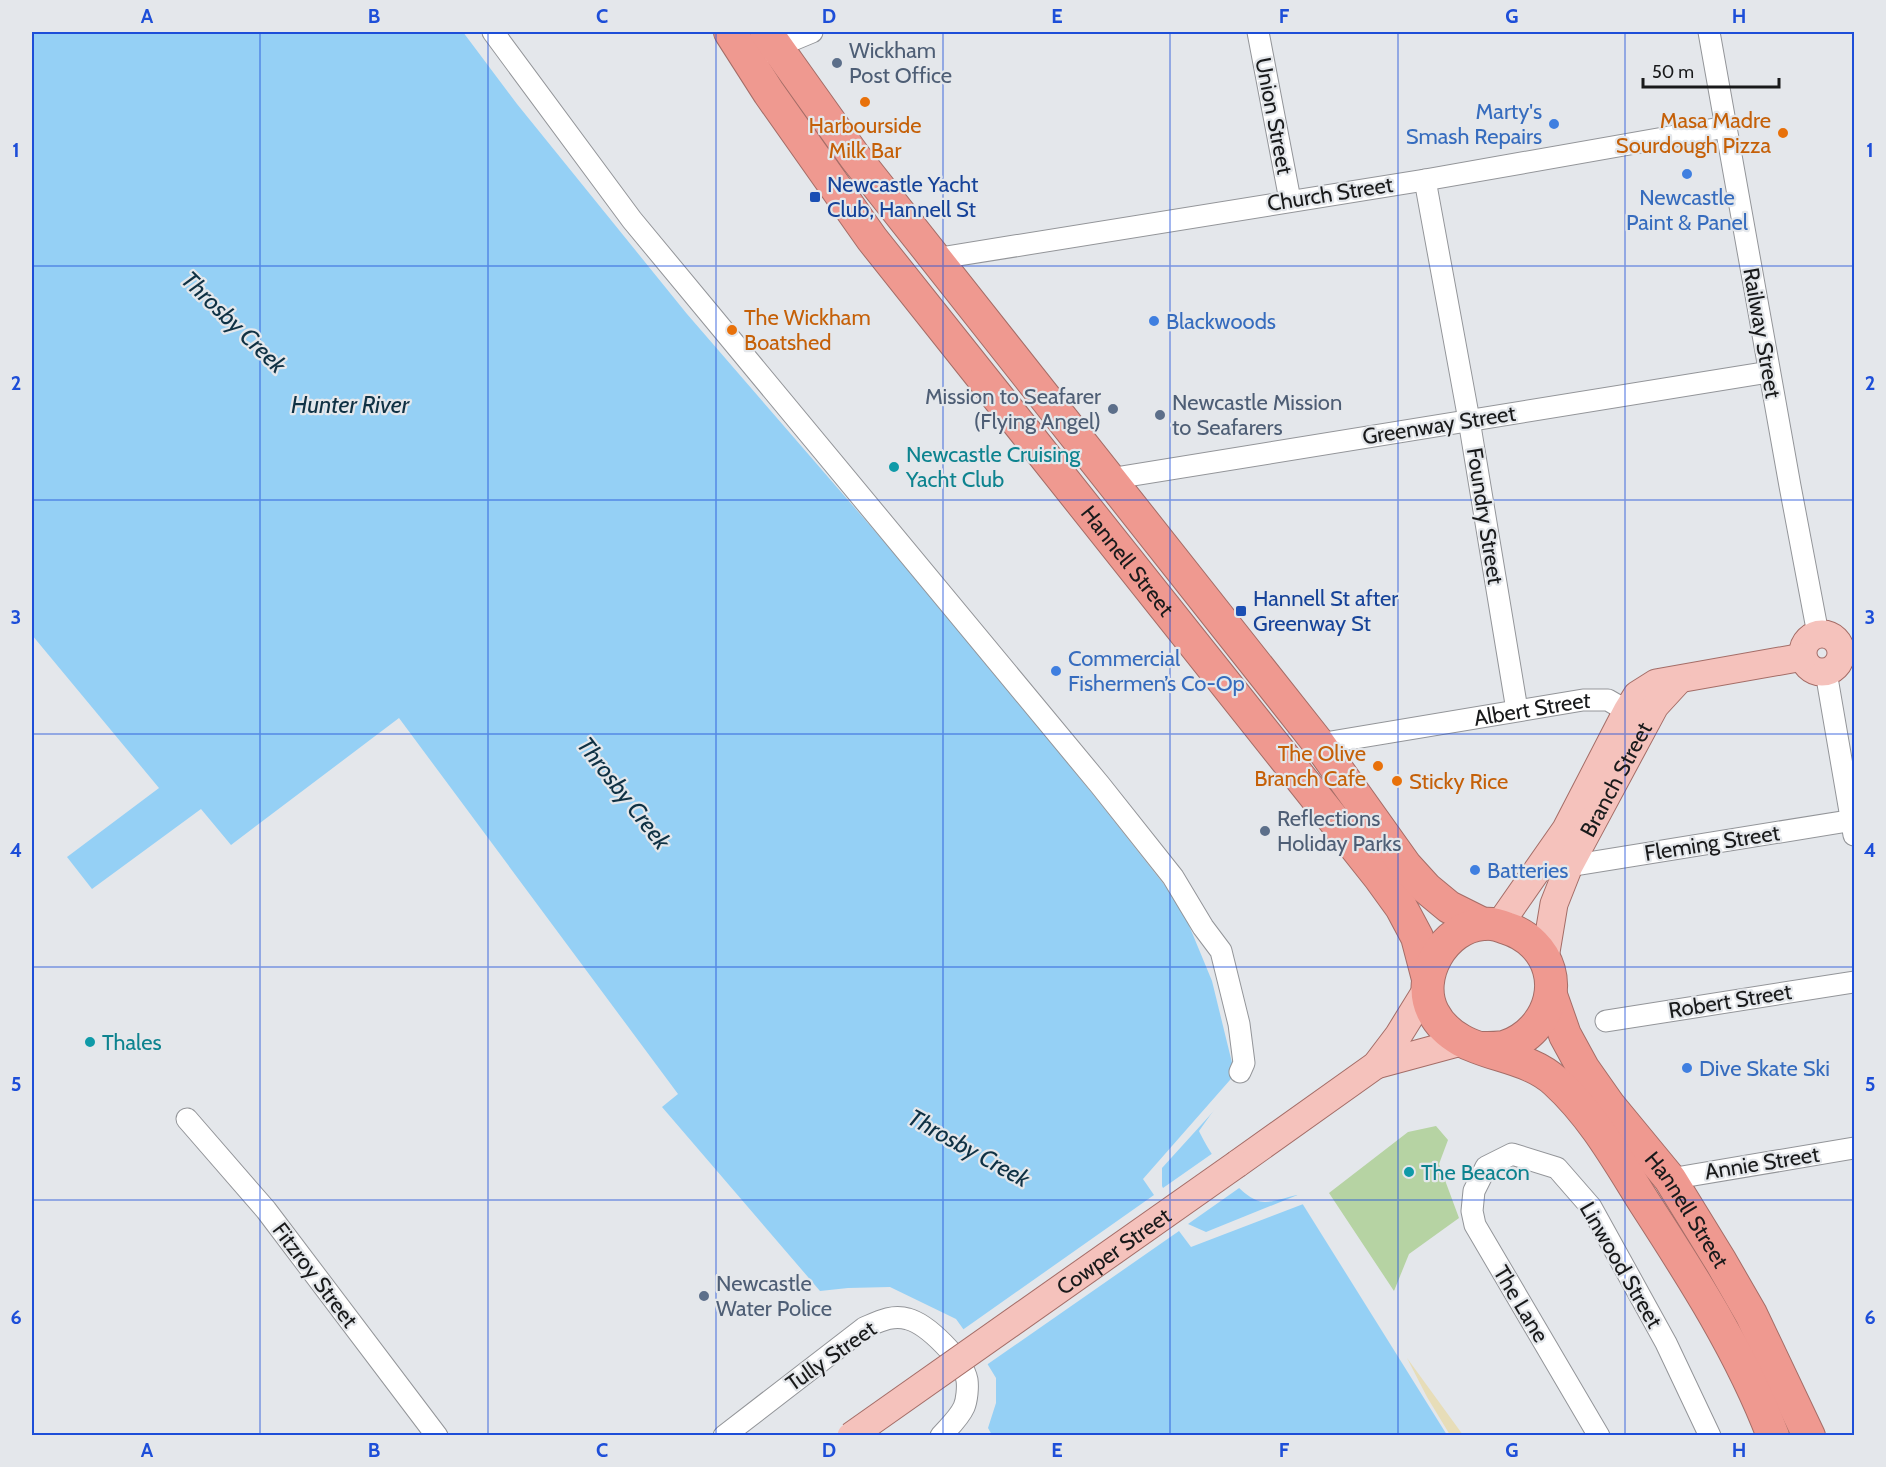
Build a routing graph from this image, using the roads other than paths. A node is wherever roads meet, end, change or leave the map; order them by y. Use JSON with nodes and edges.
{"nodes":[{"id":1,"x":493,"y":32,"type":"edge"},
{"id":2,"x":730,"y":32,"type":"edge"},
{"id":3,"x":812,"y":32,"type":"edge"},
{"id":4,"x":1258,"y":32,"type":"edge"},
{"id":5,"x":1709,"y":32,"type":"edge"},
{"id":6,"x":771,"y":39,"type":"edge"},
{"id":7,"x":749,"y":64,"type":"junction"},
{"id":8,"x":1726,"y":127,"type":"junction"},
{"id":9,"x":1425,"y":180,"type":"junction"},
{"id":10,"x":1290,"y":200,"type":"junction"},
{"id":11,"x":934,"y":259,"type":"junction"},
{"id":12,"x":1769,"y":372,"type":"junction"},
{"id":13,"x":1469,"y":420,"type":"junction"},
{"id":14,"x":1109,"y":479,"type":"junction"},
{"id":15,"x":1818,"y":634,"type":"junction"},
{"id":16,"x":1803,"y":657,"type":"junction"},
{"id":17,"x":1840,"y":657,"type":"edge"},
{"id":18,"x":1681,"y":678,"type":"junction"},
{"id":19,"x":1517,"y":710,"type":"junction"},
{"id":20,"x":1626,"y":711,"type":"junction"},
{"id":21,"x":1319,"y":744,"type":"junction"},
{"id":22,"x":1854,"y":825,"type":"edge"},
{"id":23,"x":1569,"y":866,"type":"junction"},
{"id":24,"x":1491,"y":925,"type":"junction"},
{"id":25,"x":1545,"y":958,"type":"junction"},
{"id":26,"x":1854,"y":982,"type":"edge"},
{"id":27,"x":1428,"y":984,"type":"junction"},
{"id":28,"x":1551,"y":995,"type":"junction"},
{"id":29,"x":1606,"y":1021,"type":"dead end"},
{"id":30,"x":1471,"y":1045,"type":"junction"},
{"id":31,"x":1376,"y":1065,"type":"junction"},
{"id":32,"x":1240,"y":1072,"type":"dead end"},
{"id":33,"x":187,"y":1119,"type":"dead end"},
{"id":34,"x":1854,"y":1148,"type":"edge"},
{"id":35,"x":1486,"y":1167,"type":"joint"},
{"id":36,"x":1670,"y":1179,"type":"junction"},
{"id":37,"x":437,"y":1436,"type":"edge"},
{"id":38,"x":724,"y":1436,"type":"edge"},
{"id":39,"x":851,"y":1436,"type":"edge"},
{"id":40,"x":941,"y":1436,"type":"edge"},
{"id":41,"x":1599,"y":1436,"type":"edge"},
{"id":42,"x":1710,"y":1436,"type":"edge"},
{"id":43,"x":1773,"y":1436,"type":"edge"},
{"id":44,"x":1809,"y":1436,"type":"edge"}],
"edges":[{"from":1,"to":32,"type":"street"},
{"from":2,"to":7,"type":"highway","name":"Hannell Street"},
{"from":3,"to":6,"type":"street"},
{"from":4,"to":10,"type":"street","name":"Union Street"},
{"from":5,"to":8,"type":"street","name":"Railway Street"},
{"from":6,"to":7,"type":"street"},
{"from":6,"to":11,"type":"highway","name":"Hannell Street"},
{"from":7,"to":27,"type":"highway","name":"Hannell Street"},
{"from":8,"to":9,"type":"street","name":"Church Street"},
{"from":8,"to":12,"type":"street","name":"Railway Street"},
{"from":9,"to":10,"type":"street","name":"Church Street"},
{"from":9,"to":13,"type":"street","name":"Foundry Street"},
{"from":10,"to":11,"type":"street","name":"Church Street"},
{"from":11,"to":14,"type":"highway","name":"Hannell Street"},
{"from":12,"to":13,"type":"street","name":"Greenway Street"},
{"from":12,"to":15,"type":"street","name":"Railway Street"},
{"from":13,"to":14,"type":"street","name":"Greenway Street"},
{"from":13,"to":19,"type":"street","name":"Foundry Street"},
{"from":14,"to":21,"type":"highway","name":"Hannell Street"},
{"from":15,"to":16,"type":"main road"},
{"from":15,"to":17,"type":"main road"},
{"from":16,"to":17,"type":"main road"},
{"from":16,"to":18,"type":"main road","name":"Albert Street"},
{"from":17,"to":22,"type":"street"},
{"from":18,"to":20,"type":"main road","name":"Albert Street"},
{"from":18,"to":23,"type":"main road","name":"Branch Street"},
{"from":19,"to":20,"type":"street","name":"Albert Street"},
{"from":19,"to":21,"type":"street","name":"Albert Street"},
{"from":20,"to":24,"type":"main road","name":"Branch Street"},
{"from":21,"to":24,"type":"highway","name":"Hannell Street"},
{"from":22,"to":23,"type":"street","name":"Fleming Street"},
{"from":23,"to":25,"type":"main road","name":"Branch Street"},
{"from":24,"to":25,"type":"highway"},
{"from":24,"to":27,"type":"highway"},
{"from":25,"to":28,"type":"highway"},
{"from":26,"to":29,"type":"street","name":"Robert Street"},
{"from":27,"to":30,"type":"highway"},
{"from":27,"to":31,"type":"main road","name":"Cowper Street"},
{"from":28,"to":30,"type":"highway"},
{"from":28,"to":36,"type":"highway","name":"Hannell Street"},
{"from":30,"to":31,"type":"main road","name":"Cowper Street"},
{"from":30,"to":43,"type":"highway","name":"Hannell Street"},
{"from":31,"to":39,"type":"main road","name":"Cowper Street","bridge":true},
{"from":33,"to":37,"type":"street","name":"Fitzroy Street"},
{"from":34,"to":36,"type":"street","name":"Annie Street"},
{"from":35,"to":41,"type":"street","name":"The Lane"},
{"from":35,"to":42,"type":"street","name":"Linwood Street"},
{"from":36,"to":44,"type":"highway","name":"Hannell Street"},
{"from":38,"to":40,"type":"street","name":"Tully Street"}]}
